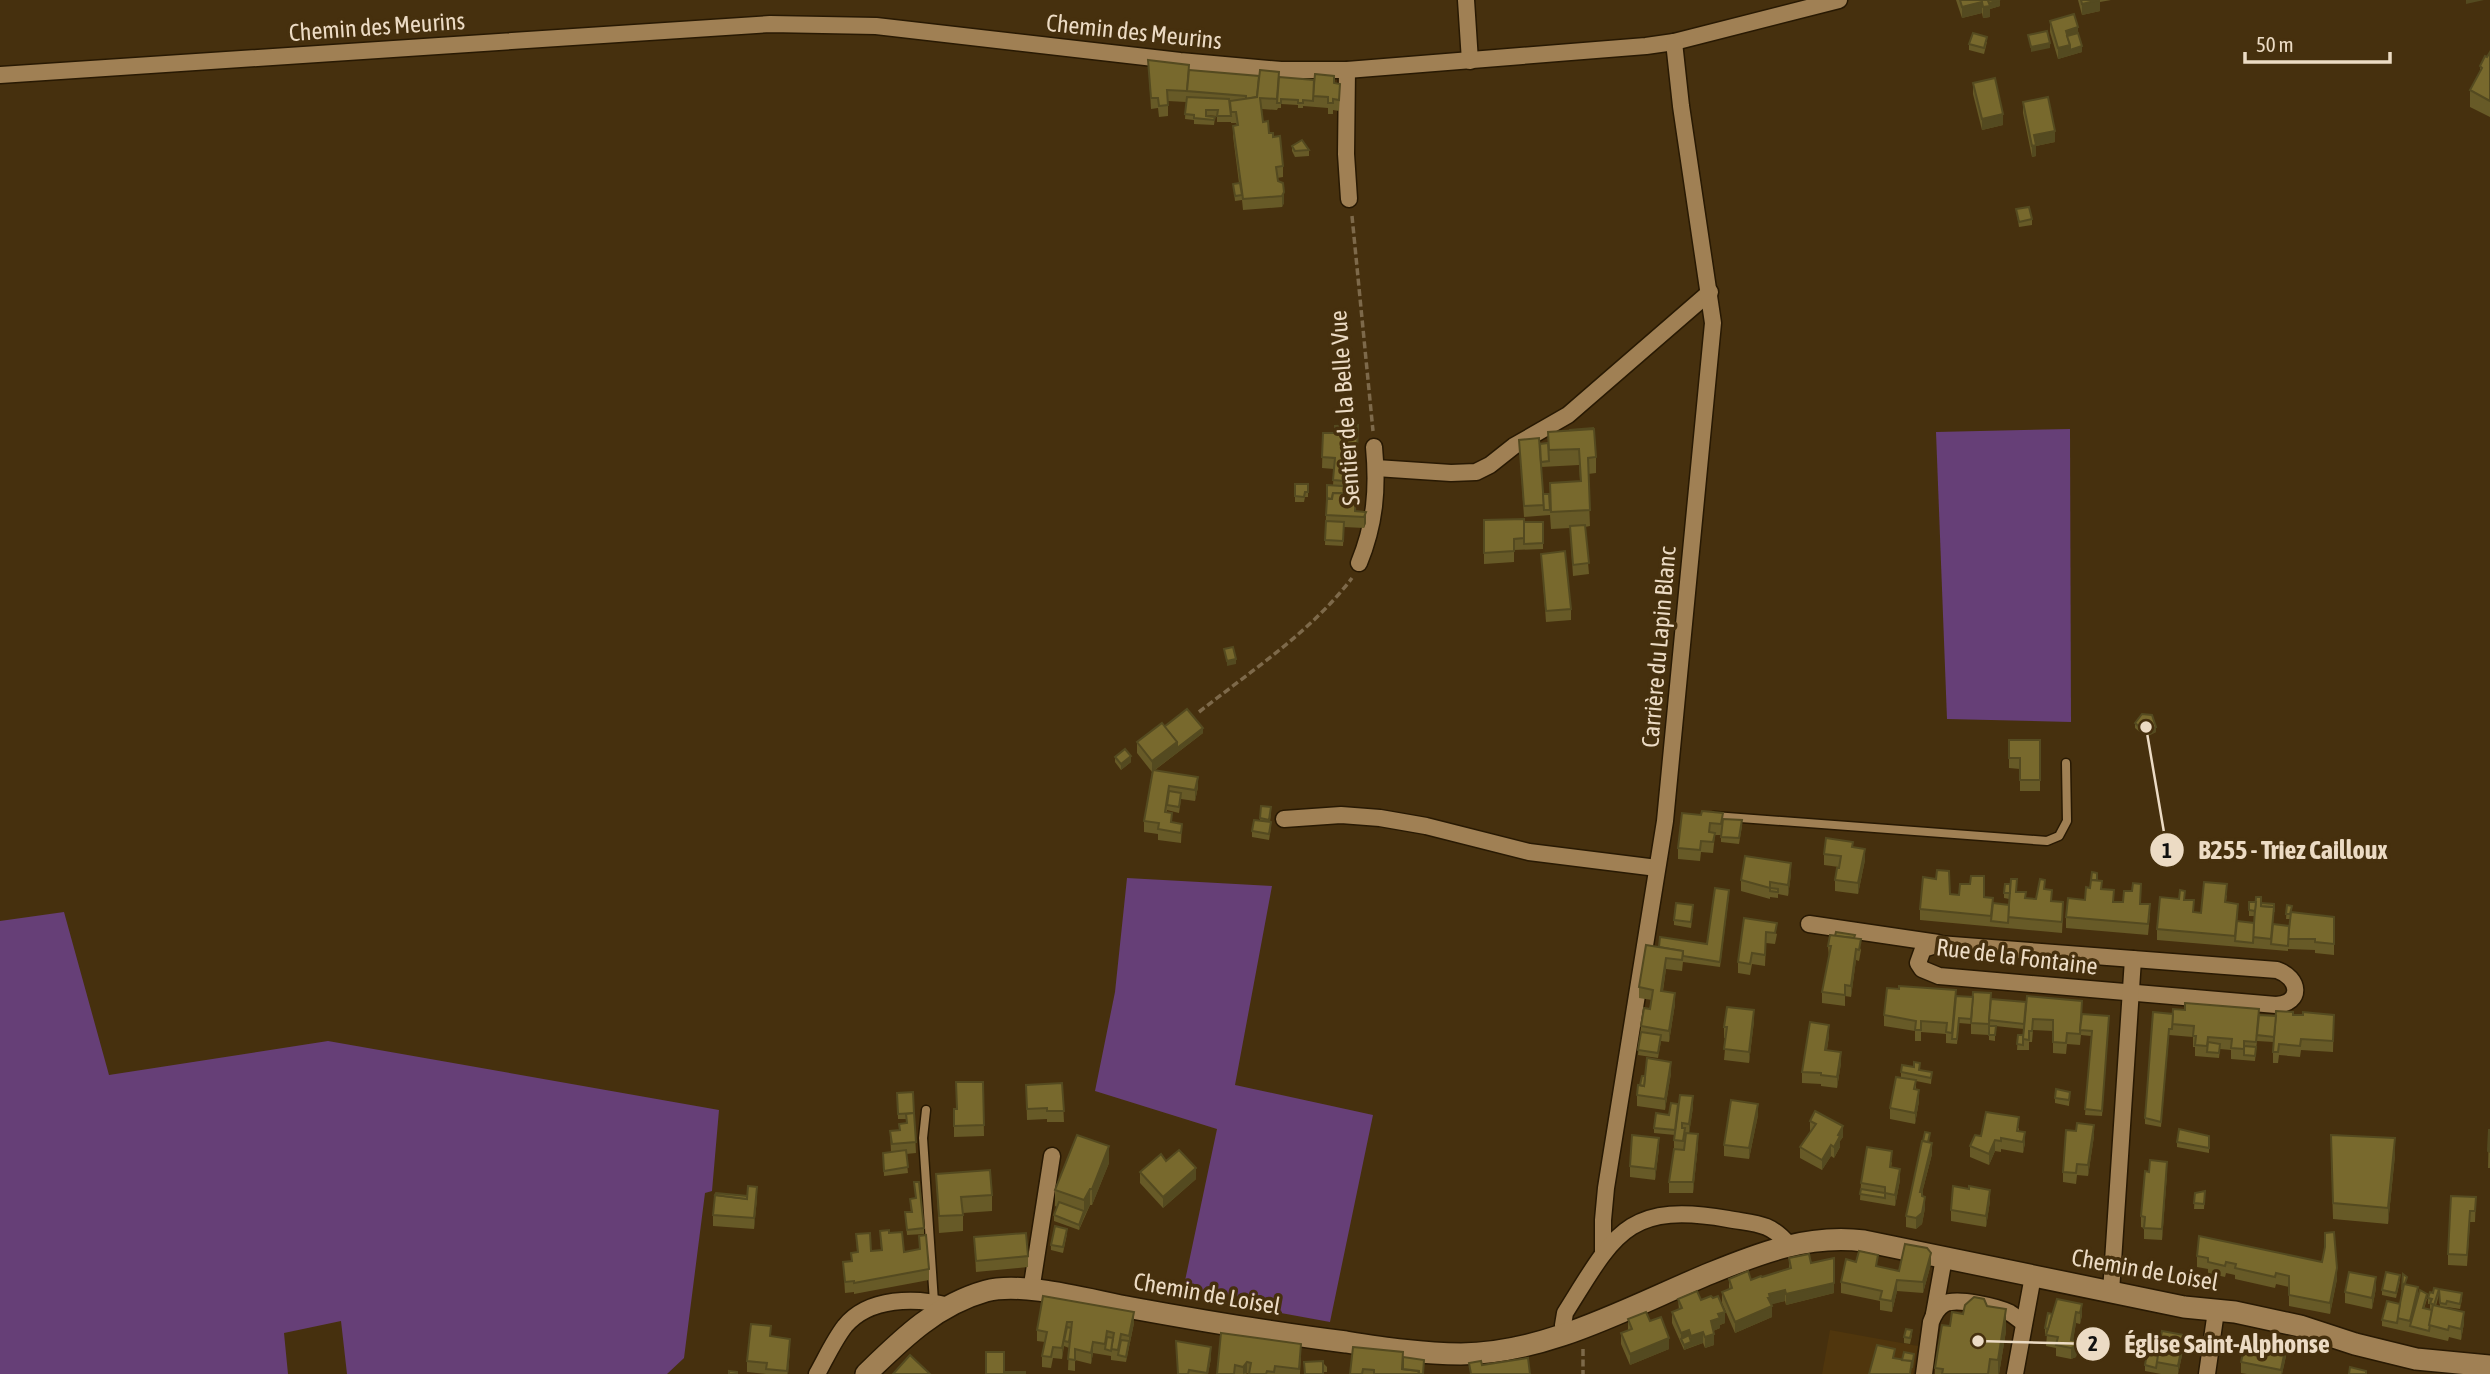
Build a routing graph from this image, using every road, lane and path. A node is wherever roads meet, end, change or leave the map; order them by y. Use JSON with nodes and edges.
{"nodes":[{"id":1,"x":1466,"y":0,"type":"edge"},
{"id":2,"x":1839,"y":0,"type":"edge"},
{"id":3,"x":1674,"y":42,"type":"junction"},
{"id":4,"x":1470,"y":61,"type":"junction"},
{"id":5,"x":1347,"y":70,"type":"junction"},
{"id":6,"x":0,"y":75,"type":"edge"},
{"id":7,"x":1349,"y":199,"type":"joint"},
{"id":8,"x":1710,"y":292,"type":"junction"},
{"id":9,"x":1374,"y":447,"type":"joint"},
{"id":10,"x":1376,"y":468,"type":"junction"},
{"id":11,"x":1359,"y":563,"type":"joint"},
{"id":12,"x":1199,"y":712,"type":"dead end"},
{"id":13,"x":2066,"y":763,"type":"dead end"},
{"id":14,"x":1707,"y":816,"type":"edge"},
{"id":15,"x":1284,"y":820,"type":"dead end"},
{"id":16,"x":1657,"y":868,"type":"junction"},
{"id":17,"x":1809,"y":924,"type":"dead end"},
{"id":18,"x":1939,"y":944,"type":"junction"},
{"id":19,"x":2133,"y":959,"type":"junction"},
{"id":20,"x":2131,"y":993,"type":"junction"},
{"id":21,"x":926,"y":1110,"type":"dead end"},
{"id":22,"x":1052,"y":1156,"type":"dead end"},
{"id":23,"x":1789,"y":1245,"type":"junction"},
{"id":24,"x":1603,"y":1254,"type":"junction"},
{"id":25,"x":1944,"y":1258,"type":"junction"},
{"id":26,"x":2033,"y":1276,"type":"junction"},
{"id":27,"x":1031,"y":1291,"type":"junction"},
{"id":28,"x":2111,"y":1292,"type":"junction"},
{"id":29,"x":941,"y":1304,"type":"junction"},
{"id":30,"x":2216,"y":1311,"type":"junction"},
{"id":31,"x":1934,"y":1314,"type":"junction"},
{"id":32,"x":2024,"y":1323,"type":"junction"},
{"id":33,"x":1565,"y":1334,"type":"junction"},
{"id":34,"x":2490,"y":1366,"type":"edge"},
{"id":35,"x":2447,"y":1369,"type":"edge"},
{"id":36,"x":817,"y":1374,"type":"edge"},
{"id":37,"x":866,"y":1374,"type":"edge"},
{"id":38,"x":1924,"y":1374,"type":"edge"},
{"id":39,"x":2015,"y":1374,"type":"edge"},
{"id":40,"x":2207,"y":1374,"type":"edge"}],
"edges":[{"from":1,"to":4,"type":"street"},
{"from":2,"to":3,"type":"street","name":"Chemin des Meurins"},
{"from":3,"to":4,"type":"street","name":"Chemin des Meurins"},
{"from":3,"to":8,"type":"street","name":"Carrière du Lapin Blanc"},
{"from":4,"to":5,"type":"street","name":"Chemin des Meurins"},
{"from":5,"to":6,"type":"street","name":"Chemin des Meurins"},
{"from":5,"to":7,"type":"street"},
{"from":7,"to":9,"type":"path","name":"Sentier de la Belle Vue"},
{"from":8,"to":10,"type":"street"},
{"from":8,"to":16,"type":"street","name":"Carrière du Lapin Blanc"},
{"from":9,"to":10,"type":"street","name":"Sentier de la Belle Vue"},
{"from":10,"to":11,"type":"street","name":"Sentier de la Belle Vue"},
{"from":11,"to":12,"type":"path"},
{"from":13,"to":14,"type":"lane"},
{"from":15,"to":16,"type":"street"},
{"from":16,"to":24,"type":"street","name":"Carrière du Lapin Blanc"},
{"from":17,"to":18,"type":"street"},
{"from":18,"to":19,"type":"street","name":"Rue de la Fontaine"},
{"from":18,"to":20,"type":"street","name":"Rue de la Fontaine"},
{"from":19,"to":20,"type":"street","name":"Rue de la Fontaine"},
{"from":19,"to":20,"type":"street","name":"Rue de la Fontaine"},
{"from":20,"to":28,"type":"street","name":"Rue de la Fontaine"},
{"from":21,"to":29,"type":"lane"},
{"from":22,"to":27,"type":"street"},
{"from":23,"to":24,"type":"street"},
{"from":23,"to":25,"type":"street","name":"Chemin de Loisel"},
{"from":23,"to":33,"type":"street","name":"Chemin de Loisel"},
{"from":24,"to":33,"type":"street"},
{"from":25,"to":26,"type":"street","name":"Chemin de Loisel"},
{"from":25,"to":31,"type":"street"},
{"from":26,"to":28,"type":"street","name":"Chemin de Loisel"},
{"from":26,"to":32,"type":"street"},
{"from":27,"to":29,"type":"street","name":"Chemin de Loisel"},
{"from":27,"to":33,"type":"street","name":"Chemin de Loisel"},
{"from":28,"to":30,"type":"street","name":"Chemin de Loisel"},
{"from":29,"to":36,"type":"street"},
{"from":29,"to":37,"type":"street","name":"Chemin de Loisel"},
{"from":30,"to":35,"type":"street","name":"Chemin de Loisel"},
{"from":30,"to":40,"type":"street"},
{"from":31,"to":32,"type":"street"},
{"from":31,"to":38,"type":"street"},
{"from":32,"to":39,"type":"street"},
{"from":34,"to":35,"type":"street","name":"Chemin de Loisel"}]}
